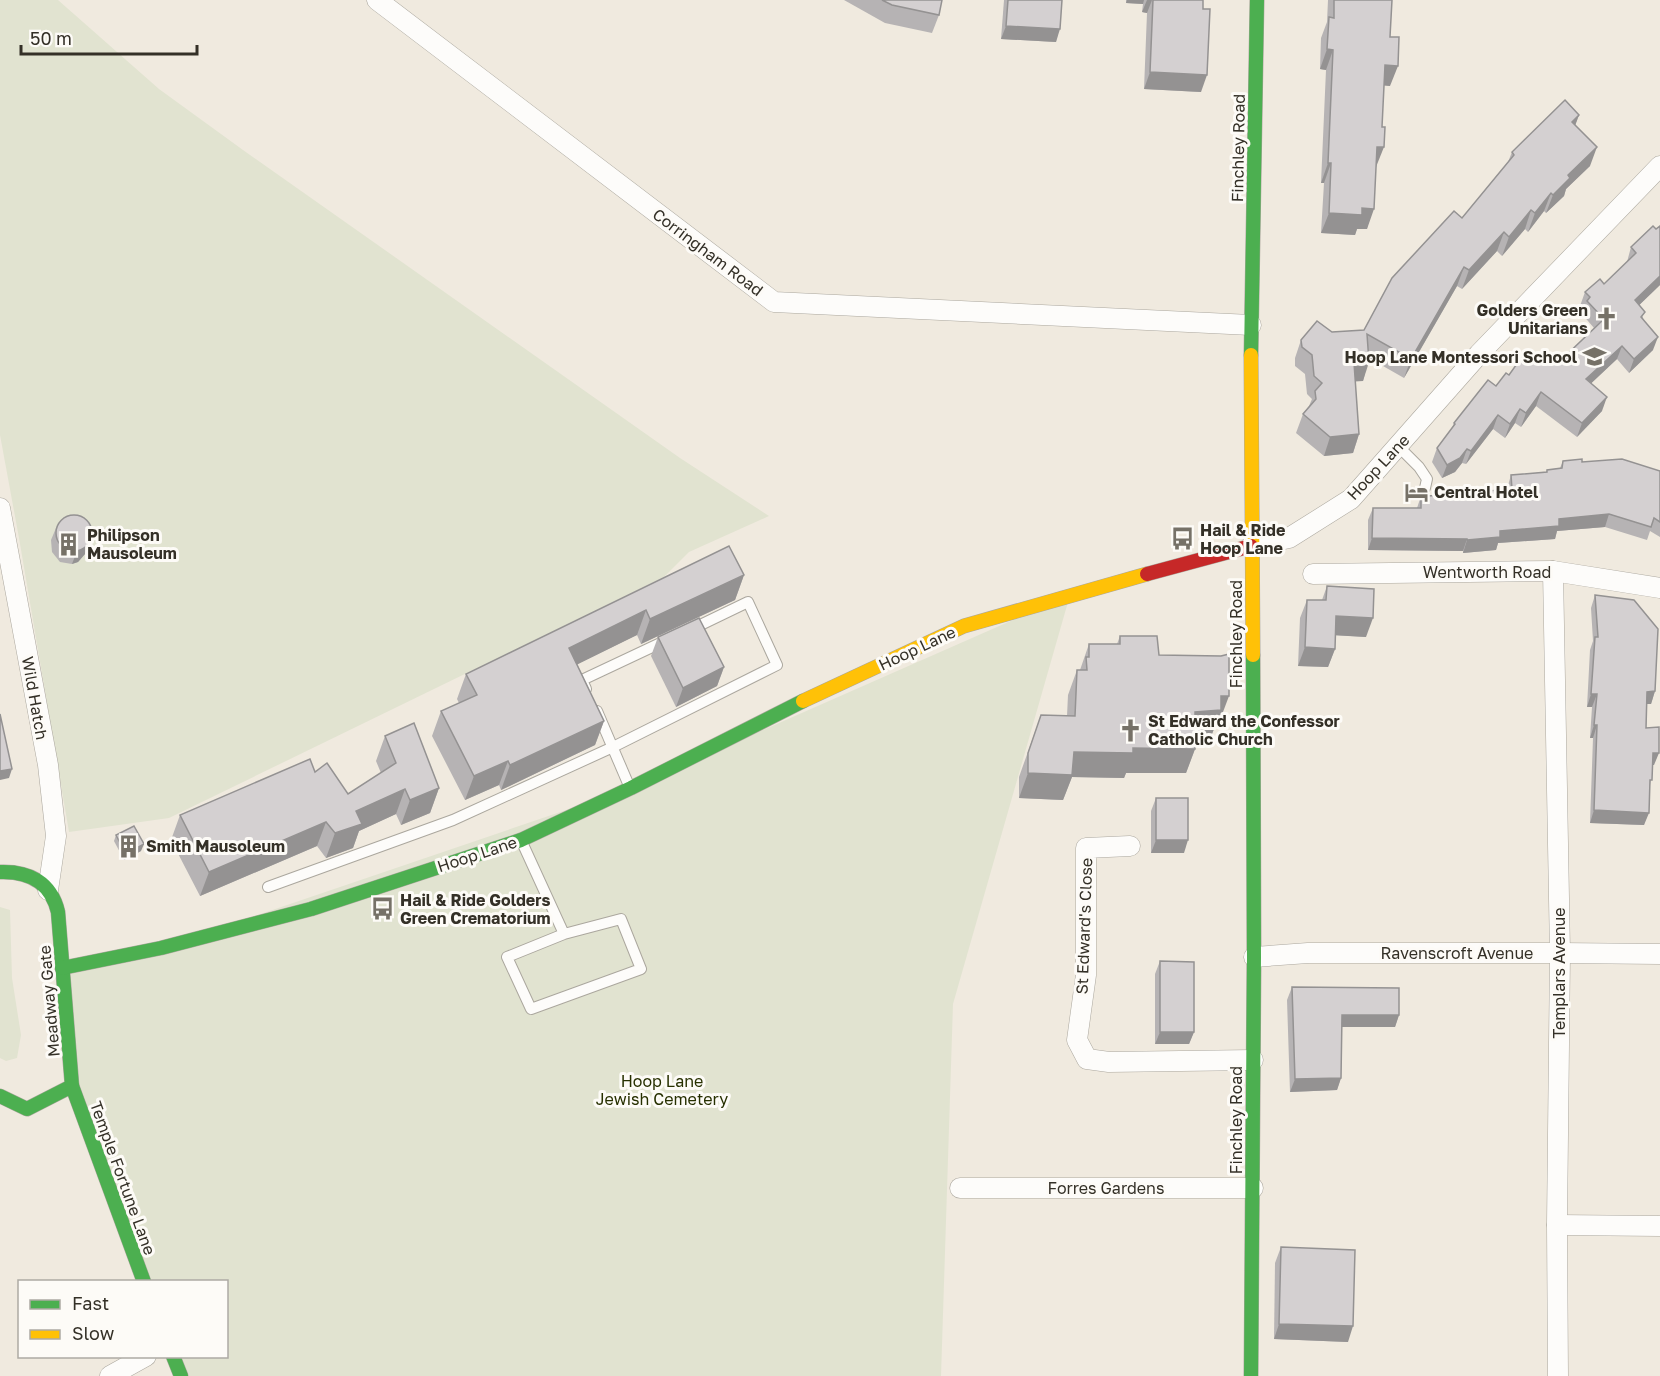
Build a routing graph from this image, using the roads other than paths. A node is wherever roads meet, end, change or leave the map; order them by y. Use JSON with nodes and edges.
{"nodes":[{"id":1,"x":376,"y":0,"type":"edge"},
{"id":2,"x":1257,"y":0,"type":"edge"},
{"id":3,"x":1660,"y":166,"type":"edge"},
{"id":4,"x":1251,"y":325,"type":"junction"},
{"id":5,"x":1398,"y":446,"type":"junction"},
{"id":6,"x":1425,"y":488,"type":"dead end"},
{"id":7,"x":0,"y":508,"type":"edge"},
{"id":8,"x":1251,"y":546,"type":"junction"},
{"id":9,"x":1553,"y":571,"type":"junction"},
{"id":10,"x":1313,"y":574,"type":"dead end"},
{"id":11,"x":1660,"y":588,"type":"edge"},
{"id":12,"x":614,"y":747,"type":"junction"},
{"id":13,"x":631,"y":788,"type":"junction"},
{"id":14,"x":521,"y":840,"type":"junction"},
{"id":15,"x":1130,"y":846,"type":"dead end"},
{"id":16,"x":0,"y":872,"type":"edge"},
{"id":17,"x":268,"y":887,"type":"dead end"},
{"id":18,"x":48,"y":890,"type":"junction"},
{"id":19,"x":564,"y":934,"type":"junction"},
{"id":20,"x":1560,"y":952,"type":"junction"},
{"id":21,"x":1660,"y":954,"type":"edge"},
{"id":22,"x":1254,"y":957,"type":"junction"},
{"id":23,"x":62,"y":968,"type":"junction"},
{"id":24,"x":1252,"y":1060,"type":"junction"},
{"id":25,"x":72,"y":1086,"type":"junction"},
{"id":26,"x":0,"y":1096,"type":"edge"},
{"id":27,"x":960,"y":1188,"type":"dead end"},
{"id":28,"x":1252,"y":1188,"type":"junction"},
{"id":29,"x":1557,"y":1225,"type":"junction"},
{"id":30,"x":1660,"y":1226,"type":"edge"},
{"id":31,"x":144,"y":1280,"type":"edge"},
{"id":32,"x":142,"y":1358,"type":"edge"},
{"id":33,"x":174,"y":1358,"type":"edge"},
{"id":34,"x":110,"y":1376,"type":"edge"},
{"id":35,"x":181,"y":1376,"type":"edge"},
{"id":36,"x":1251,"y":1376,"type":"edge"},
{"id":37,"x":1558,"y":1376,"type":"edge"}],
"edges":[{"from":1,"to":4,"type":"street","name":"Corringham Road"},
{"from":2,"to":4,"type":"street","name":"Finchley Road"},
{"from":3,"to":5,"type":"street","name":"Hoop Lane"},
{"from":4,"to":8,"type":"street","name":"Finchley Road"},
{"from":5,"to":6,"type":"lane"},
{"from":5,"to":8,"type":"street","name":"Hoop Lane"},
{"from":7,"to":18,"type":"street","name":"Wild Hatch"},
{"from":8,"to":13,"type":"street","name":"Hoop Lane"},
{"from":8,"to":22,"type":"street","name":"Finchley Road"},
{"from":9,"to":10,"type":"street","name":"Wentworth Road"},
{"from":9,"to":11,"type":"street","name":"Wentworth Road"},
{"from":9,"to":20,"type":"street","name":"Templars Avenue"},
{"from":12,"to":12,"type":"lane"},
{"from":12,"to":13,"type":"lane"},
{"from":12,"to":17,"type":"lane"},
{"from":13,"to":14,"type":"street","name":"Hoop Lane"},
{"from":14,"to":19,"type":"lane"},
{"from":14,"to":23,"type":"street","name":"Hoop Lane"},
{"from":15,"to":24,"type":"street","name":"St Edward's Close"},
{"from":16,"to":18,"type":"street"},
{"from":18,"to":23,"type":"street","name":"Meadway Gate"},
{"from":19,"to":19,"type":"lane"},
{"from":20,"to":21,"type":"street","name":"Ravenscroft Avenue"},
{"from":20,"to":22,"type":"street","name":"Ravenscroft Avenue"},
{"from":20,"to":29,"type":"street","name":"Templars Avenue"},
{"from":22,"to":24,"type":"street","name":"Finchley Road"},
{"from":23,"to":25,"type":"street","name":"Meadway Gate"},
{"from":24,"to":28,"type":"street","name":"Finchley Road"},
{"from":25,"to":26,"type":"street"},
{"from":25,"to":31,"type":"street","name":"Temple Fortune Lane"},
{"from":27,"to":28,"type":"street","name":"Forres Gardens"},
{"from":28,"to":36,"type":"street","name":"Finchley Road"},
{"from":29,"to":30,"type":"street"},
{"from":29,"to":37,"type":"street","name":"Templars Avenue"},
{"from":32,"to":34,"type":"street"},
{"from":33,"to":35,"type":"street"}]}
